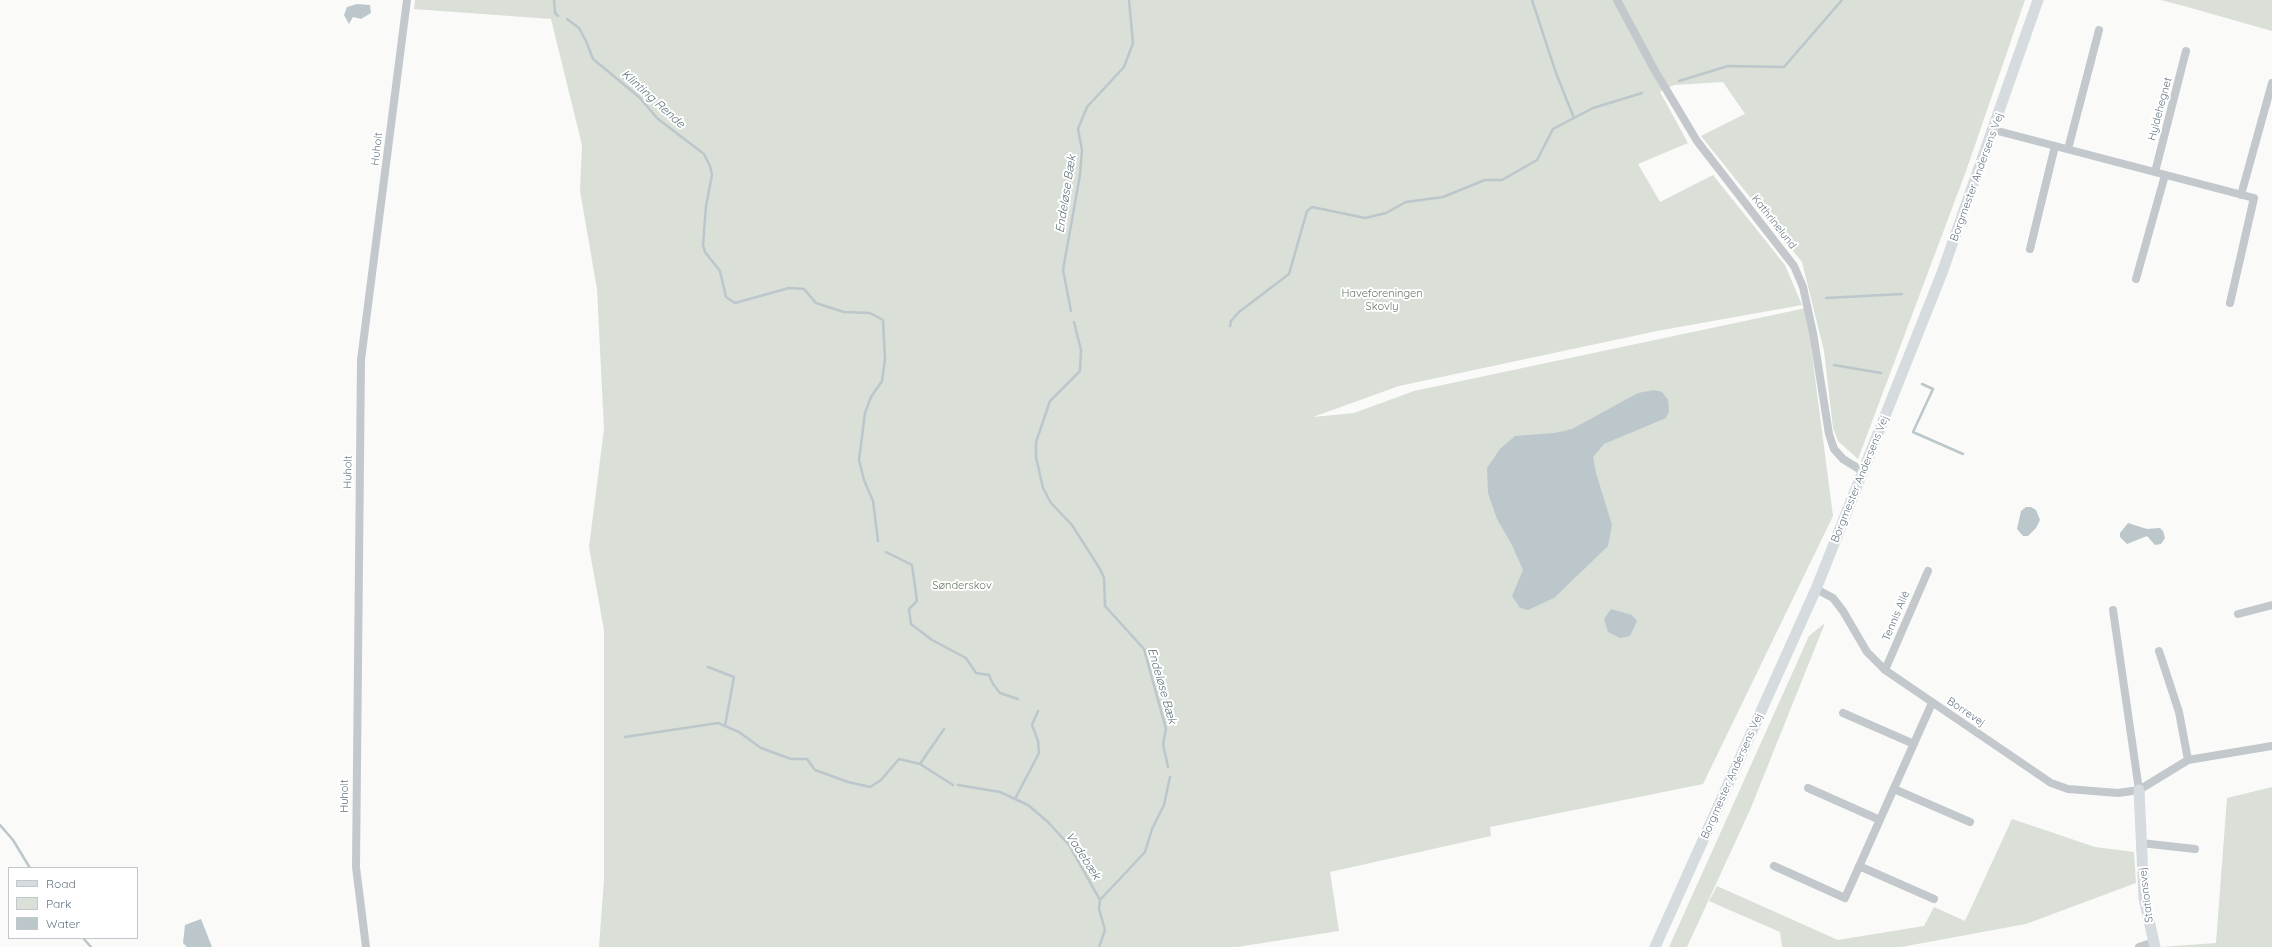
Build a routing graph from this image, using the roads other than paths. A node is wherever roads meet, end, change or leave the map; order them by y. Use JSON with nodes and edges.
{"nodes":[{"id":1,"x":407,"y":0,"type":"edge"},
{"id":2,"x":1617,"y":0,"type":"edge"},
{"id":3,"x":2038,"y":0,"type":"edge"},
{"id":4,"x":2099,"y":30,"type":"dead end"},
{"id":5,"x":2186,"y":51,"type":"dead end"},
{"id":6,"x":2272,"y":84,"type":"edge"},
{"id":7,"x":1994,"y":130,"type":"junction"},
{"id":8,"x":2055,"y":146,"type":"junction"},
{"id":9,"x":2068,"y":149,"type":"junction"},
{"id":10,"x":2154,"y":172,"type":"junction"},
{"id":11,"x":2165,"y":175,"type":"junction"},
{"id":12,"x":2241,"y":195,"type":"junction"},
{"id":13,"x":2030,"y":249,"type":"dead end"},
{"id":14,"x":2136,"y":280,"type":"dead end"},
{"id":15,"x":2230,"y":303,"type":"dead end"},
{"id":16,"x":1864,"y":472,"type":"junction"},
{"id":17,"x":1928,"y":571,"type":"dead end"},
{"id":18,"x":1816,"y":589,"type":"junction"},
{"id":19,"x":2272,"y":605,"type":"edge"},
{"id":20,"x":2114,"y":610,"type":"dead end"},
{"id":21,"x":2238,"y":614,"type":"dead end"},
{"id":22,"x":2159,"y":651,"type":"dead end"},
{"id":23,"x":1885,"y":670,"type":"junction"},
{"id":24,"x":1932,"y":703,"type":"junction"},
{"id":25,"x":1843,"y":713,"type":"dead end"},
{"id":26,"x":1914,"y":744,"type":"junction"},
{"id":27,"x":2272,"y":746,"type":"edge"},
{"id":28,"x":2188,"y":760,"type":"junction"},
{"id":29,"x":1808,"y":788,"type":"dead end"},
{"id":30,"x":1894,"y":788,"type":"junction"},
{"id":31,"x":2139,"y":790,"type":"junction"},
{"id":32,"x":1880,"y":820,"type":"junction"},
{"id":33,"x":1970,"y":822,"type":"dead end"},
{"id":34,"x":2141,"y":843,"type":"junction"},
{"id":35,"x":2195,"y":850,"type":"dead end"},
{"id":36,"x":1774,"y":866,"type":"dead end"},
{"id":37,"x":1859,"y":866,"type":"junction"},
{"id":38,"x":1934,"y":899,"type":"dead end"},
{"id":39,"x":2154,"y":944,"type":"edge"},
{"id":40,"x":366,"y":947,"type":"edge"},
{"id":41,"x":1655,"y":947,"type":"edge"},
{"id":42,"x":2140,"y":947,"type":"edge"}],
"edges":[{"from":1,"to":40,"type":"street","name":"Huholt"},
{"from":2,"to":16,"type":"street","name":"Kathrinelund"},
{"from":3,"to":7,"type":"street","name":"Borgmester Andersens Vej"},
{"from":4,"to":9,"type":"street"},
{"from":5,"to":10,"type":"street","name":"Hyldehegnet"},
{"from":6,"to":12,"type":"street"},
{"from":7,"to":8,"type":"street"},
{"from":7,"to":16,"type":"street","name":"Borgmester Andersens Vej"},
{"from":8,"to":9,"type":"street"},
{"from":8,"to":13,"type":"street"},
{"from":9,"to":10,"type":"street"},
{"from":10,"to":11,"type":"street"},
{"from":11,"to":12,"type":"street"},
{"from":11,"to":14,"type":"street"},
{"from":12,"to":15,"type":"street"},
{"from":16,"to":18,"type":"street","name":"Borgmester Andersens Vej"},
{"from":17,"to":23,"type":"street","name":"Tennis Allé"},
{"from":18,"to":23,"type":"street","name":"Borrevej"},
{"from":18,"to":41,"type":"street","name":"Borgmester Andersens Vej"},
{"from":19,"to":21,"type":"street"},
{"from":20,"to":31,"type":"street"},
{"from":22,"to":28,"type":"street"},
{"from":23,"to":24,"type":"street","name":"Borrevej"},
{"from":24,"to":26,"type":"street"},
{"from":24,"to":31,"type":"street","name":"Borrevej"},
{"from":25,"to":26,"type":"street"},
{"from":26,"to":30,"type":"street"},
{"from":27,"to":28,"type":"street","name":"Borrevej"},
{"from":28,"to":31,"type":"street","name":"Borrevej"},
{"from":29,"to":32,"type":"street"},
{"from":30,"to":32,"type":"street"},
{"from":30,"to":33,"type":"street"},
{"from":31,"to":34,"type":"street","name":"Stationsvej"},
{"from":32,"to":37,"type":"street"},
{"from":34,"to":35,"type":"street"},
{"from":34,"to":39,"type":"street","name":"Stationsvej"},
{"from":36,"to":37,"type":"street"},
{"from":37,"to":38,"type":"street"},
{"from":39,"to":42,"type":"street"}]}
